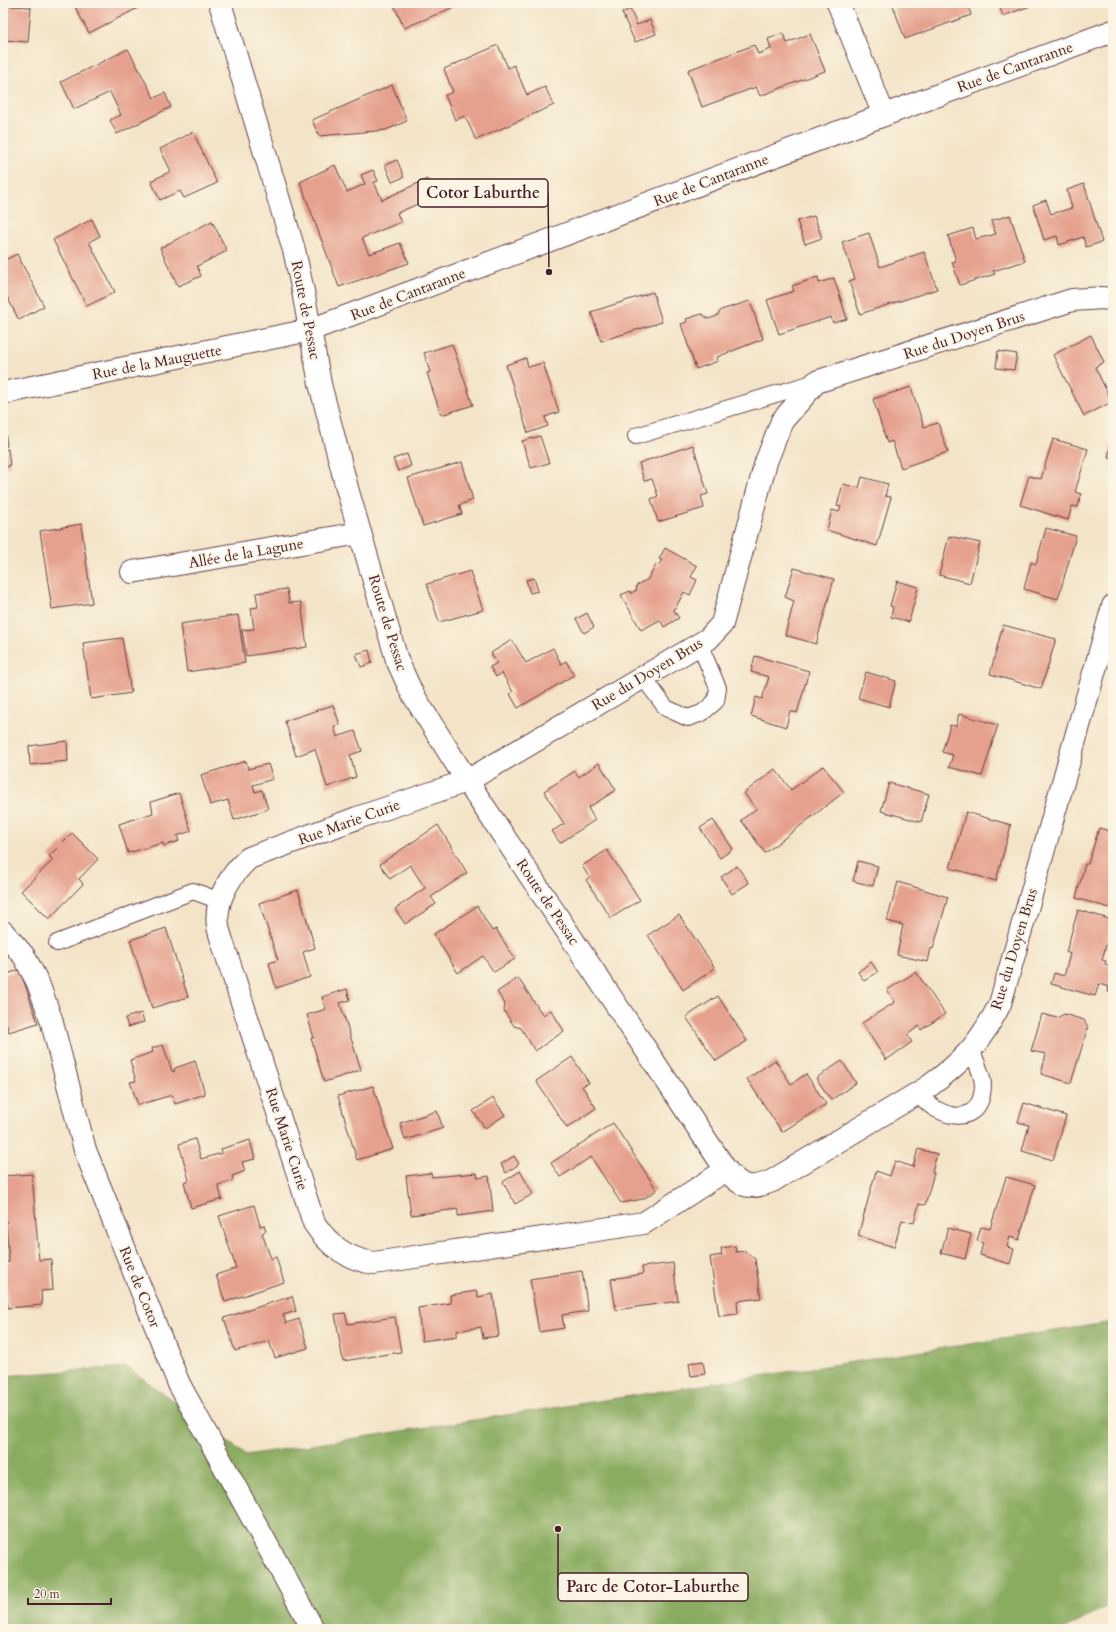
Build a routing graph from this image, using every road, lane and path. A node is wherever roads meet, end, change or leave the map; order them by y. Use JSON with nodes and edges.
{"nodes":[{"id":1,"x":220,"y":3,"type":"edge"},
{"id":2,"x":838,"y":3,"type":"edge"},
{"id":3,"x":1113,"y":31,"type":"edge"},
{"id":4,"x":884,"y":114,"type":"junction"},
{"id":5,"x":1112,"y":299,"type":"edge"},
{"id":6,"x":310,"y":330,"type":"junction"},
{"id":7,"x":816,"y":382,"type":"junction"},
{"id":8,"x":3,"y":393,"type":"edge"},
{"id":9,"x":636,"y":436,"type":"dead end"},
{"id":10,"x":360,"y":533,"type":"junction"},
{"id":11,"x":132,"y":572,"type":"dead end"},
{"id":12,"x":1113,"y":606,"type":"edge"},
{"id":13,"x":699,"y":643,"type":"junction"},
{"id":14,"x":642,"y":677,"type":"junction"},
{"id":15,"x":467,"y":781,"type":"junction"},
{"id":16,"x":220,"y":901,"type":"junction"},
{"id":17,"x":3,"y":932,"type":"edge"},
{"id":18,"x":57,"y":943,"type":"dead end"},
{"id":19,"x":971,"y":1049,"type":"junction"},
{"id":20,"x":917,"y":1093,"type":"junction"},
{"id":21,"x":726,"y":1170,"type":"junction"},
{"id":22,"x":742,"y":1185,"type":"joint"},
{"id":23,"x":313,"y":1629,"type":"edge"}],
"edges":[{"from":1,"to":6,"type":"street","name":"Route de Pessac"},
{"from":2,"to":4,"type":"street"},
{"from":3,"to":4,"type":"street","name":"Rue de Cantaranne"},
{"from":4,"to":6,"type":"street","name":"Rue de Cantaranne"},
{"from":5,"to":7,"type":"street","name":"Rue du Doyen Brus"},
{"from":6,"to":8,"type":"street","name":"Rue de la Mauguette"},
{"from":6,"to":10,"type":"street","name":"Route de Pessac"},
{"from":7,"to":9,"type":"lane","name":"Rue du Doyen Brus"},
{"from":7,"to":13,"type":"street","name":"Rue du Doyen Brus"},
{"from":10,"to":11,"type":"street","name":"Allée de la Lagune"},
{"from":10,"to":15,"type":"street","name":"Route de Pessac"},
{"from":12,"to":19,"type":"street","name":"Rue du Doyen Brus"},
{"from":13,"to":14,"type":"street","name":"Rue du Doyen Brus"},
{"from":13,"to":14,"type":"lane"},
{"from":14,"to":15,"type":"street","name":"Rue du Doyen Brus"},
{"from":15,"to":16,"type":"street","name":"Rue Marie Curie"},
{"from":15,"to":21,"type":"street","name":"Route de Pessac"},
{"from":16,"to":18,"type":"lane"},
{"from":16,"to":21,"type":"street","name":"Rue Marie Curie"},
{"from":17,"to":23,"type":"street","name":"Rue de Cotor"},
{"from":19,"to":20,"type":"street","name":"Rue du Doyen Brus"},
{"from":19,"to":20,"type":"lane"},
{"from":20,"to":22,"type":"street","name":"Rue du Doyen Brus"},
{"from":21,"to":22,"type":"street","name":"Route de Pessac"}]}
